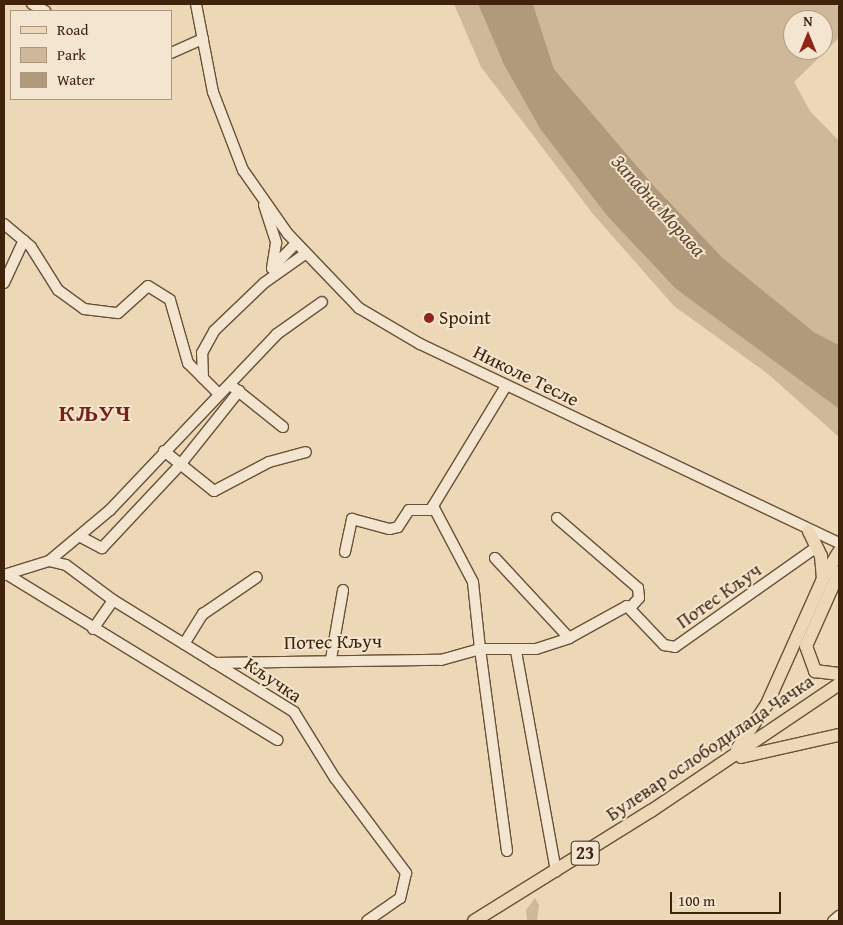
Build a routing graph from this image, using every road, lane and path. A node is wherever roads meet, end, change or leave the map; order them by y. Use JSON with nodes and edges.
{"nodes":[{"id":1,"x":32,"y":4,"type":"edge"},
{"id":2,"x":196,"y":4,"type":"edge"},
{"id":3,"x":43,"y":10,"type":"edge"},
{"id":4,"x":203,"y":39,"type":"junction"},
{"id":5,"x":172,"y":53,"type":"edge"},
{"id":6,"x":263,"y":199,"type":"junction"},
{"id":7,"x":4,"y":224,"type":"edge"},
{"id":8,"x":24,"y":240,"type":"junction"},
{"id":9,"x":296,"y":243,"type":"junction"},
{"id":10,"x":305,"y":254,"type":"junction"},
{"id":11,"x":272,"y":269,"type":"junction"},
{"id":12,"x":4,"y":283,"type":"edge"},
{"id":13,"x":264,"y":283,"type":"junction"},
{"id":14,"x":322,"y":302,"type":"dead end"},
{"id":15,"x":202,"y":353,"type":"junction"},
{"id":16,"x":185,"y":355,"type":"junction"},
{"id":17,"x":203,"y":378,"type":"junction"},
{"id":18,"x":229,"y":383,"type":"junction"},
{"id":19,"x":506,"y":386,"type":"junction"},
{"id":20,"x":239,"y":391,"type":"junction"},
{"id":21,"x":218,"y":394,"type":"junction"},
{"id":22,"x":283,"y":427,"type":"dead end"},
{"id":23,"x":164,"y":452,"type":"junction"},
{"id":24,"x":306,"y":452,"type":"dead end"},
{"id":25,"x":180,"y":465,"type":"junction"},
{"id":26,"x":433,"y":510,"type":"junction"},
{"id":27,"x":556,"y":518,"type":"dead end"},
{"id":28,"x":809,"y":530,"type":"junction"},
{"id":29,"x":81,"y":537,"type":"junction"},
{"id":30,"x":839,"y":543,"type":"edge"},
{"id":31,"x":817,"y":547,"type":"junction"},
{"id":32,"x":345,"y":552,"type":"dead end"},
{"id":33,"x":839,"y":552,"type":"edge"},
{"id":34,"x":495,"y":558,"type":"dead end"},
{"id":35,"x":49,"y":561,"type":"junction"},
{"id":36,"x":6,"y":576,"type":"edge"},
{"id":37,"x":257,"y":577,"type":"dead end"},
{"id":38,"x":834,"y":577,"type":"edge"},
{"id":39,"x":343,"y":590,"type":"dead end"},
{"id":40,"x":113,"y":600,"type":"junction"},
{"id":41,"x":631,"y":607,"type":"junction"},
{"id":42,"x":93,"y":629,"type":"junction"},
{"id":43,"x":569,"y":638,"type":"junction"},
{"id":44,"x":184,"y":644,"type":"junction"},
{"id":45,"x":480,"y":649,"type":"junction"},
{"id":46,"x":516,"y":652,"type":"junction"},
{"id":47,"x":331,"y":659,"type":"junction"},
{"id":48,"x":214,"y":663,"type":"junction"},
{"id":49,"x":839,"y":674,"type":"edge"},
{"id":50,"x":839,"y":684,"type":"edge"},
{"id":51,"x":839,"y":735,"type":"edge"},
{"id":52,"x":276,"y":740,"type":"dead end"},
{"id":53,"x":731,"y":758,"type":"junction"},
{"id":54,"x":507,"y":851,"type":"dead end"},
{"id":55,"x":556,"y":872,"type":"junction"},
{"id":56,"x":839,"y":916,"type":"edge"},
{"id":57,"x":367,"y":921,"type":"edge"},
{"id":58,"x":474,"y":921,"type":"edge"},
{"id":59,"x":833,"y":921,"type":"edge"}],
"edges":[{"from":1,"to":3,"type":"street"},
{"from":2,"to":4,"type":"street","name":"Николе Тесле"},
{"from":4,"to":5,"type":"street"},
{"from":4,"to":6,"type":"street","name":"Николе Тесле"},
{"from":6,"to":9,"type":"street","name":"Николе Тесле"},
{"from":6,"to":11,"type":"street"},
{"from":7,"to":8,"type":"street"},
{"from":8,"to":12,"type":"street"},
{"from":8,"to":16,"type":"street"},
{"from":9,"to":10,"type":"street","name":"Николе Тесле"},
{"from":9,"to":11,"type":"street"},
{"from":10,"to":13,"type":"street"},
{"from":10,"to":19,"type":"street","name":"Николе Тесле"},
{"from":11,"to":13,"type":"street"},
{"from":13,"to":15,"type":"street"},
{"from":14,"to":18,"type":"street"},
{"from":15,"to":16,"type":"street"},
{"from":15,"to":17,"type":"street"},
{"from":16,"to":17,"type":"street"},
{"from":17,"to":21,"type":"street"},
{"from":18,"to":20,"type":"street"},
{"from":18,"to":21,"type":"street"},
{"from":19,"to":26,"type":"street"},
{"from":19,"to":28,"type":"street","name":"Николе Тесле"},
{"from":20,"to":22,"type":"street"},
{"from":20,"to":25,"type":"street"},
{"from":21,"to":23,"type":"street"},
{"from":23,"to":25,"type":"street"},
{"from":23,"to":29,"type":"street"},
{"from":24,"to":25,"type":"street"},
{"from":25,"to":29,"type":"street"},
{"from":26,"to":32,"type":"street"},
{"from":26,"to":45,"type":"street"},
{"from":27,"to":41,"type":"street"},
{"from":28,"to":30,"type":"street","name":"Николе Тесле"},
{"from":28,"to":31,"type":"main road"},
{"from":29,"to":35,"type":"street"},
{"from":31,"to":38,"type":"main road"},
{"from":31,"to":41,"type":"street","name":"Потес Кључ"},
{"from":33,"to":38,"type":"main road"},
{"from":34,"to":43,"type":"street"},
{"from":35,"to":36,"type":"street"},
{"from":35,"to":40,"type":"street","name":"Кључка"},
{"from":36,"to":42,"type":"street"},
{"from":37,"to":44,"type":"street"},
{"from":38,"to":49,"type":"main road"},
{"from":38,"to":53,"type":"main road"},
{"from":39,"to":47,"type":"street"},
{"from":40,"to":42,"type":"street"},
{"from":40,"to":44,"type":"street","name":"Кључка"},
{"from":41,"to":43,"type":"street","name":"Потес Кључ"},
{"from":42,"to":52,"type":"street"},
{"from":43,"to":46,"type":"street","name":"Потес Кључ"},
{"from":44,"to":48,"type":"street","name":"Кључка"},
{"from":45,"to":46,"type":"street","name":"Потес Кључ"},
{"from":45,"to":47,"type":"street","name":"Потес Кључ"},
{"from":45,"to":54,"type":"street"},
{"from":46,"to":55,"type":"street"},
{"from":47,"to":48,"type":"street","name":"Потес Кључ"},
{"from":48,"to":57,"type":"street","name":"Кључка"},
{"from":50,"to":53,"type":"main road","name":"Булевар ослободилаца Чачка","number":"23"},
{"from":51,"to":53,"type":"main road"},
{"from":53,"to":55,"type":"main road","name":"Булевар ослободилаца Чачка","number":"23"},
{"from":55,"to":58,"type":"main road","name":"Булевар ослободилаца Чачка","number":"23"},
{"from":56,"to":59,"type":"street"}]}
